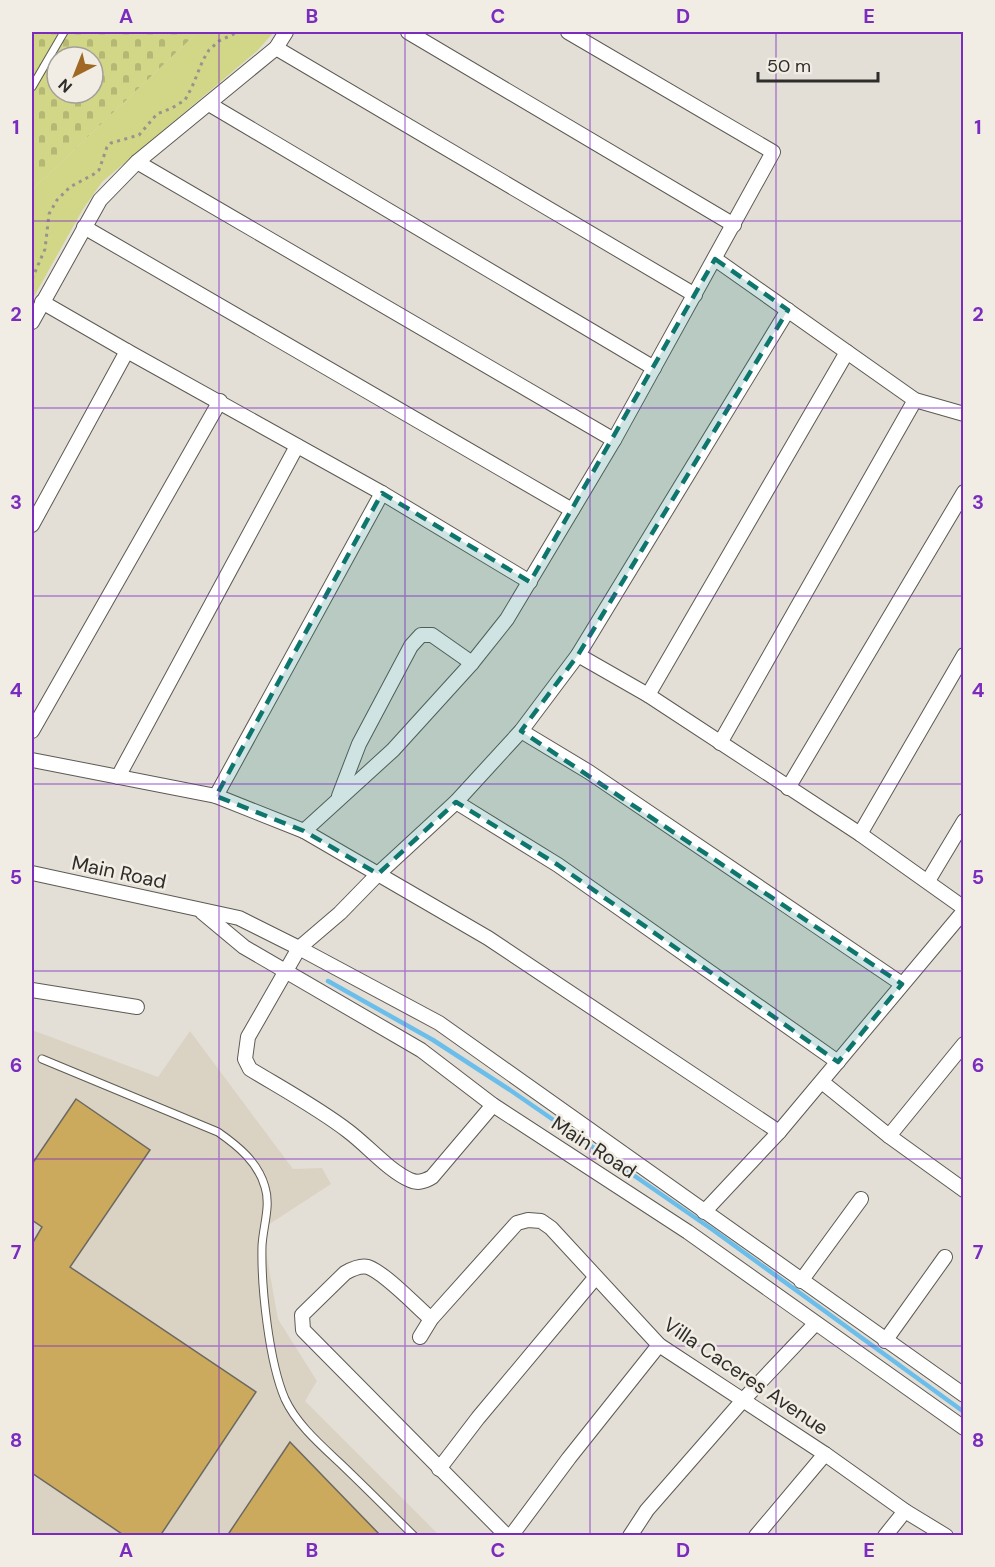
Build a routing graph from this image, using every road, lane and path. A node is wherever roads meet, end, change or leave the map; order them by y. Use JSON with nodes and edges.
{"nodes":[{"id":1,"x":64,"y":32,"type":"edge"},
{"id":2,"x":238,"y":32,"type":"edge"},
{"id":3,"x":286,"y":32,"type":"edge"},
{"id":4,"x":408,"y":32,"type":"edge"},
{"id":5,"x":568,"y":32,"type":"edge"},
{"id":6,"x":276,"y":48,"type":"junction"},
{"id":7,"x":32,"y":87,"type":"edge"},
{"id":8,"x":209,"y":104,"type":"junction"},
{"id":9,"x":137,"y":162,"type":"junction"},
{"id":10,"x":734,"y":225,"type":"junction"},
{"id":11,"x":84,"y":227,"type":"junction"},
{"id":12,"x":715,"y":259,"type":"junction"},
{"id":13,"x":32,"y":279,"type":"edge"},
{"id":14,"x":695,"y":294,"type":"junction"},
{"id":15,"x":42,"y":302,"type":"junction"},
{"id":16,"x":788,"y":310,"type":"junction"},
{"id":17,"x":32,"y":322,"type":"edge"},
{"id":18,"x":127,"y":351,"type":"junction"},
{"id":19,"x":847,"y":352,"type":"junction"},
{"id":20,"x":654,"y":368,"type":"junction"},
{"id":21,"x":915,"y":400,"type":"junction"},
{"id":22,"x":219,"y":401,"type":"junction"},
{"id":23,"x":963,"y":414,"type":"edge"},
{"id":24,"x":614,"y":440,"type":"junction"},
{"id":25,"x":297,"y":446,"type":"junction"},
{"id":26,"x":963,"y":492,"type":"edge"},
{"id":27,"x":382,"y":493,"type":"junction"},
{"id":28,"x":572,"y":510,"type":"junction"},
{"id":29,"x":32,"y":525,"type":"edge"},
{"id":30,"x":530,"y":582,"type":"junction"},
{"id":31,"x":963,"y":655,"type":"edge"},
{"id":32,"x":578,"y":656,"type":"junction"},
{"id":33,"x":471,"y":663,"type":"junction"},
{"id":34,"x":648,"y":695,"type":"junction"},
{"id":35,"x":521,"y":730,"type":"junction"},
{"id":36,"x":32,"y":731,"type":"edge"},
{"id":37,"x":720,"y":743,"type":"junction"},
{"id":38,"x":32,"y":760,"type":"edge"},
{"id":39,"x":118,"y":777,"type":"junction"},
{"id":40,"x":788,"y":788,"type":"junction"},
{"id":41,"x":216,"y":796,"type":"junction"},
{"id":42,"x":338,"y":799,"type":"junction"},
{"id":43,"x":456,"y":802,"type":"junction"},
{"id":44,"x":963,"y":821,"type":"edge"},
{"id":45,"x":304,"y":831,"type":"junction"},
{"id":46,"x":860,"y":834,"type":"junction"},
{"id":47,"x":32,"y":873,"type":"edge"},
{"id":48,"x":378,"y":874,"type":"junction"},
{"id":49,"x":928,"y":881,"type":"junction"},
{"id":50,"x":198,"y":908,"type":"junction"},
{"id":51,"x":963,"y":909,"type":"edge"},
{"id":52,"x":299,"y":948,"type":"junction"},
{"id":53,"x":285,"y":972,"type":"junction"},
{"id":54,"x":902,"y":984,"type":"junction"},
{"id":55,"x":32,"y":990,"type":"edge"},
{"id":56,"x":137,"y":1007,"type":"dead end"},
{"id":57,"x":963,"y":1044,"type":"edge"},
{"id":58,"x":42,"y":1059,"type":"dead end"},
{"id":59,"x":838,"y":1062,"type":"junction"},
{"id":60,"x":822,"y":1082,"type":"junction"},
{"id":61,"x":493,"y":1105,"type":"junction"},
{"id":62,"x":779,"y":1132,"type":"junction"},
{"id":63,"x":889,"y":1136,"type":"junction"},
{"id":64,"x":962,"y":1188,"type":"edge"},
{"id":65,"x":861,"y":1199,"type":"dead end"},
{"id":66,"x":704,"y":1212,"type":"junction"},
{"id":67,"x":945,"y":1257,"type":"dead end"},
{"id":68,"x":595,"y":1278,"type":"junction"},
{"id":69,"x":801,"y":1281,"type":"junction"},
{"id":70,"x":431,"y":1319,"type":"junction"},
{"id":71,"x":815,"y":1324,"type":"junction"},
{"id":72,"x":420,"y":1337,"type":"dead end"},
{"id":73,"x":885,"y":1341,"type":"junction"},
{"id":74,"x":658,"y":1345,"type":"junction"},
{"id":75,"x":963,"y":1395,"type":"edge"},
{"id":76,"x":744,"y":1399,"type":"junction"},
{"id":77,"x":963,"y":1428,"type":"edge"},
{"id":78,"x":825,"y":1454,"type":"junction"},
{"id":79,"x":439,"y":1469,"type":"junction"},
{"id":80,"x":905,"y":1511,"type":"junction"},
{"id":81,"x":414,"y":1536,"type":"edge"},
{"id":82,"x":509,"y":1536,"type":"edge"},
{"id":83,"x":630,"y":1536,"type":"edge"},
{"id":84,"x":756,"y":1536,"type":"edge"},
{"id":85,"x":885,"y":1536,"type":"edge"},
{"id":86,"x":946,"y":1536,"type":"edge"}],
"edges":[{"from":1,"to":7,"type":"lane"},
{"from":2,"to":13,"type":"path"},
{"from":3,"to":6,"type":"street"},
{"from":4,"to":10,"type":"street"},
{"from":5,"to":10,"type":"street"},
{"from":6,"to":8,"type":"street"},
{"from":6,"to":14,"type":"street"},
{"from":8,"to":9,"type":"street"},
{"from":8,"to":20,"type":"street"},
{"from":9,"to":11,"type":"street"},
{"from":9,"to":24,"type":"street"},
{"from":10,"to":12,"type":"street"},
{"from":11,"to":15,"type":"street"},
{"from":11,"to":28,"type":"street"},
{"from":12,"to":14,"type":"street"},
{"from":12,"to":16,"type":"street"},
{"from":14,"to":20,"type":"street"},
{"from":15,"to":17,"type":"street"},
{"from":15,"to":18,"type":"street"},
{"from":16,"to":19,"type":"street"},
{"from":16,"to":32,"type":"street"},
{"from":18,"to":22,"type":"street"},
{"from":18,"to":29,"type":"street"},
{"from":19,"to":21,"type":"street"},
{"from":19,"to":34,"type":"street"},
{"from":20,"to":24,"type":"street"},
{"from":21,"to":23,"type":"street"},
{"from":21,"to":37,"type":"street"},
{"from":22,"to":25,"type":"street"},
{"from":22,"to":36,"type":"street"},
{"from":24,"to":28,"type":"street"},
{"from":25,"to":27,"type":"street"},
{"from":25,"to":39,"type":"street"},
{"from":26,"to":40,"type":"street"},
{"from":27,"to":30,"type":"street"},
{"from":27,"to":41,"type":"street"},
{"from":28,"to":30,"type":"street"},
{"from":30,"to":33,"type":"street"},
{"from":31,"to":46,"type":"street"},
{"from":32,"to":34,"type":"street"},
{"from":32,"to":35,"type":"street"},
{"from":33,"to":42,"type":"street"},
{"from":33,"to":42,"type":"street"},
{"from":34,"to":37,"type":"street"},
{"from":35,"to":43,"type":"street"},
{"from":35,"to":54,"type":"street"},
{"from":37,"to":40,"type":"street"},
{"from":38,"to":39,"type":"street"},
{"from":39,"to":41,"type":"street"},
{"from":40,"to":46,"type":"street"},
{"from":41,"to":45,"type":"street"},
{"from":42,"to":45,"type":"street"},
{"from":43,"to":48,"type":"street"},
{"from":43,"to":59,"type":"street"},
{"from":44,"to":49,"type":"street"},
{"from":45,"to":48,"type":"street"},
{"from":46,"to":49,"type":"street"},
{"from":47,"to":50,"type":"street","name":"Main Road"},
{"from":48,"to":52,"type":"street"},
{"from":48,"to":62,"type":"street"},
{"from":49,"to":51,"type":"street"},
{"from":50,"to":52,"type":"street","name":"Main Road"},
{"from":50,"to":53,"type":"street","name":"Main Road"},
{"from":51,"to":54,"type":"street"},
{"from":52,"to":53,"type":"street"},
{"from":52,"to":66,"type":"street","name":"Main Road"},
{"from":53,"to":61,"type":"street","name":"Main Road"},
{"from":53,"to":61,"type":"street"},
{"from":54,"to":59,"type":"street"},
{"from":55,"to":56,"type":"street"},
{"from":57,"to":63,"type":"street"},
{"from":58,"to":81,"type":"lane"},
{"from":59,"to":60,"type":"street"},
{"from":60,"to":62,"type":"street"},
{"from":60,"to":63,"type":"street"},
{"from":61,"to":71,"type":"street","name":"Main Road"},
{"from":62,"to":66,"type":"street"},
{"from":63,"to":64,"type":"street"},
{"from":65,"to":69,"type":"street"},
{"from":66,"to":69,"type":"street","name":"Main Road"},
{"from":67,"to":73,"type":"street"},
{"from":68,"to":70,"type":"street","name":"Villa Caceres Avenue"},
{"from":68,"to":74,"type":"street","name":"Villa Caceres Avenue"},
{"from":68,"to":79,"type":"street"},
{"from":69,"to":73,"type":"street","name":"Main Road"},
{"from":70,"to":72,"type":"street","name":"Villa Caceres Avenue"},
{"from":70,"to":79,"type":"street"},
{"from":71,"to":76,"type":"street"},
{"from":71,"to":77,"type":"street","name":"Main Road"},
{"from":73,"to":75,"type":"street","name":"Main Road"},
{"from":74,"to":76,"type":"street","name":"Villa Caceres Avenue"},
{"from":74,"to":82,"type":"street"},
{"from":76,"to":78,"type":"street","name":"Villa Caceres Avenue"},
{"from":76,"to":83,"type":"street"},
{"from":78,"to":80,"type":"street","name":"Villa Caceres Avenue"},
{"from":78,"to":84,"type":"street"},
{"from":79,"to":82,"type":"street"},
{"from":80,"to":85,"type":"street"},
{"from":80,"to":86,"type":"street","name":"Villa Caceres Avenue"}]}
